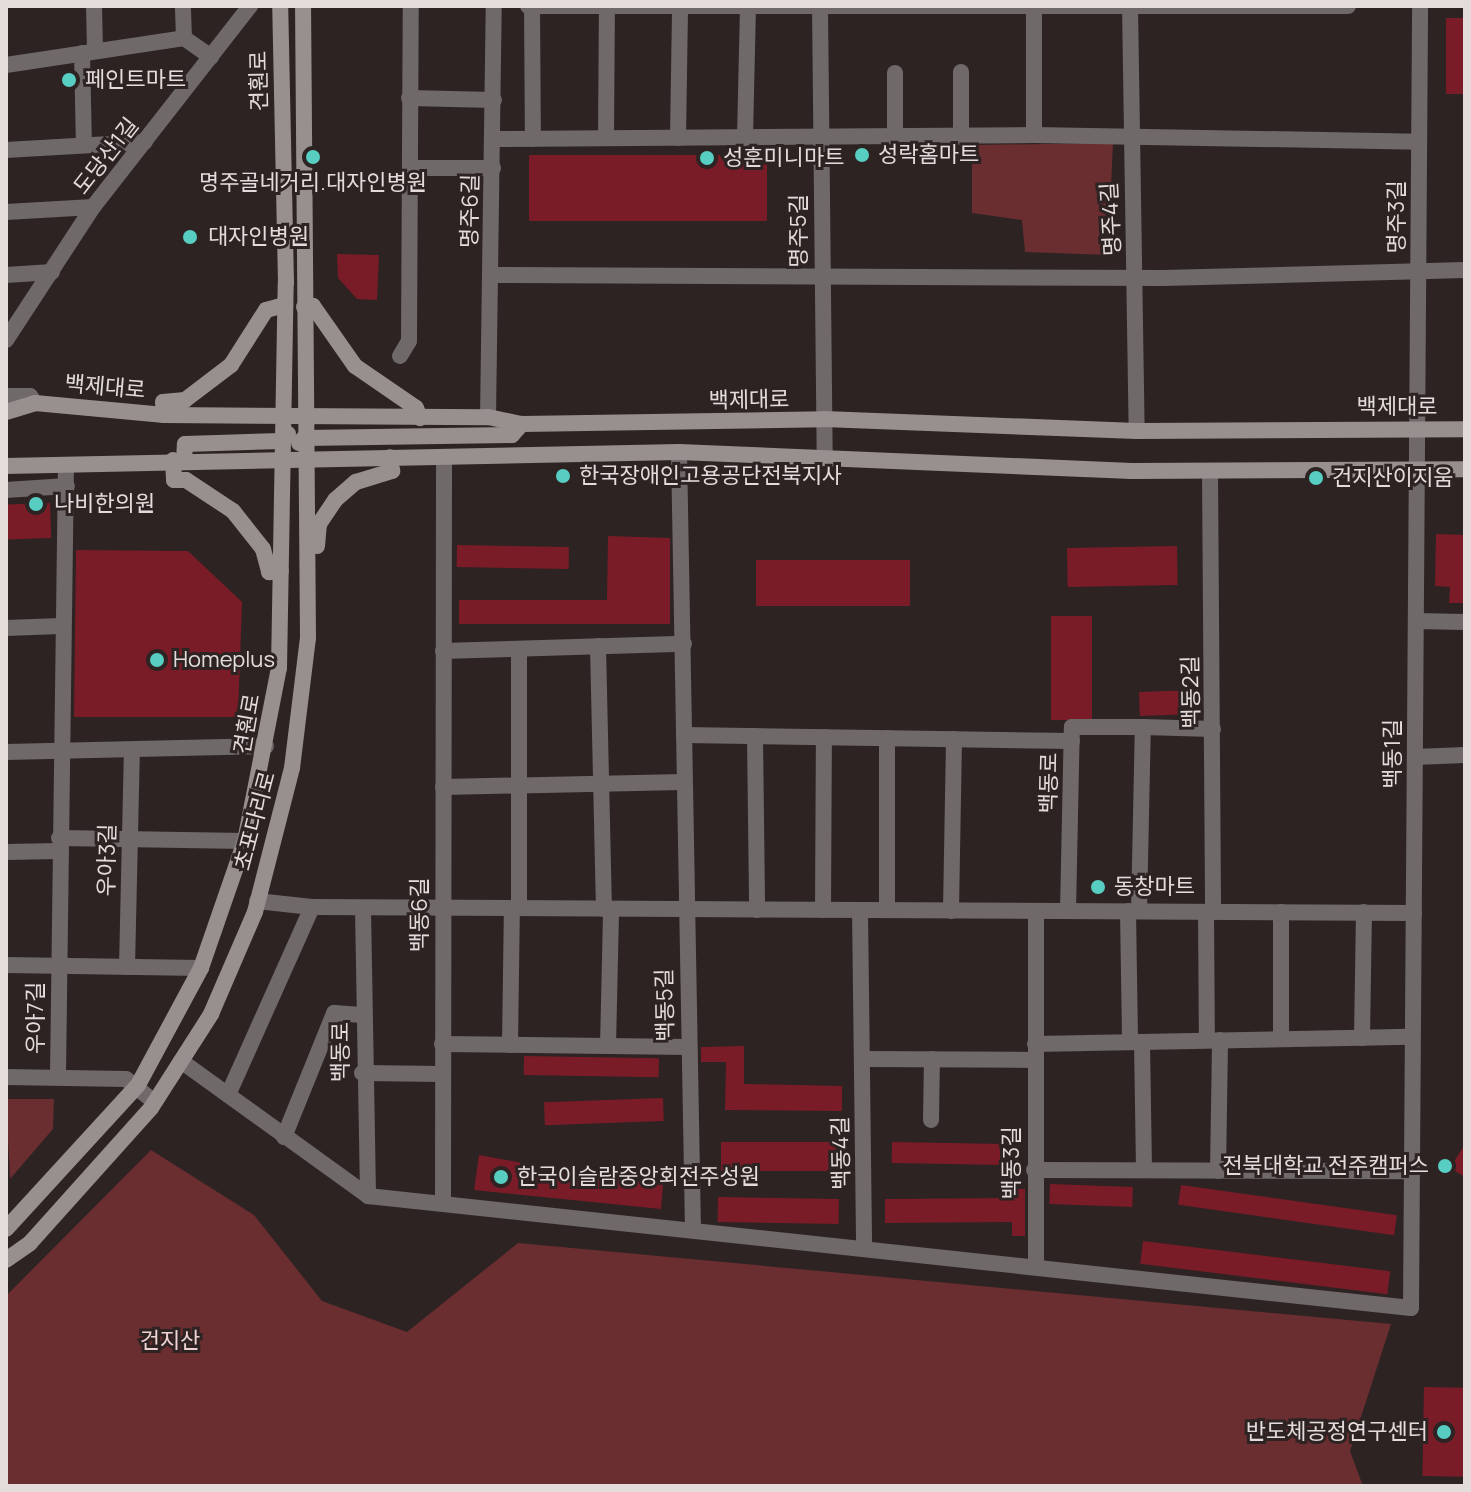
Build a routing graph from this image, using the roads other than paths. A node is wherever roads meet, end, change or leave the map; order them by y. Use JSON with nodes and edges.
{"nodes":[{"id":1,"x":94,"y":6,"type":"edge"},
{"id":2,"x":183,"y":6,"type":"edge"},
{"id":3,"x":250,"y":6,"type":"edge"},
{"id":4,"x":280,"y":6,"type":"edge"},
{"id":5,"x":303,"y":6,"type":"edge"},
{"id":6,"x":411,"y":6,"type":"edge"},
{"id":7,"x":494,"y":6,"type":"edge"},
{"id":8,"x":530,"y":6,"type":"edge"},
{"id":9,"x":571,"y":6,"type":"edge"},
{"id":10,"x":656,"y":6,"type":"edge"},
{"id":11,"x":736,"y":6,"type":"edge"},
{"id":12,"x":820,"y":6,"type":"edge"},
{"id":13,"x":1034,"y":6,"type":"edge"},
{"id":14,"x":1348,"y":6,"type":"edge"},
{"id":15,"x":1420,"y":6,"type":"edge"},
{"id":16,"x":607,"y":7,"type":"edge"},
{"id":17,"x":680,"y":7,"type":"edge"},
{"id":18,"x":748,"y":7,"type":"edge"},
{"id":19,"x":1130,"y":8,"type":"edge"},
{"id":20,"x":184,"y":38,"type":"junction"},
{"id":21,"x":89,"y":52,"type":"junction"},
{"id":22,"x":211,"y":57,"type":"junction"},
{"id":23,"x":6,"y":65,"type":"edge"},
{"id":24,"x":961,"y":72,"type":"dead end"},
{"id":25,"x":895,"y":73,"type":"dead end"},
{"id":26,"x":409,"y":98,"type":"junction"},
{"id":27,"x":494,"y":100,"type":"junction"},
{"id":28,"x":1034,"y":135,"type":"junction"},
{"id":29,"x":1129,"y":136,"type":"junction"},
{"id":30,"x":961,"y":137,"type":"junction"},
{"id":31,"x":606,"y":138,"type":"junction"},
{"id":32,"x":678,"y":138,"type":"junction"},
{"id":33,"x":745,"y":138,"type":"junction"},
{"id":34,"x":821,"y":138,"type":"junction"},
{"id":35,"x":895,"y":138,"type":"junction"},
{"id":36,"x":493,"y":139,"type":"junction"},
{"id":37,"x":533,"y":139,"type":"junction"},
{"id":38,"x":145,"y":142,"type":"junction"},
{"id":39,"x":1419,"y":142,"type":"junction"},
{"id":40,"x":84,"y":145,"type":"junction"},
{"id":41,"x":6,"y":150,"type":"edge"},
{"id":42,"x":306,"y":165,"type":"joint"},
{"id":43,"x":413,"y":168,"type":"junction"},
{"id":44,"x":493,"y":168,"type":"junction"},
{"id":45,"x":93,"y":207,"type":"junction"},
{"id":46,"x":6,"y":212,"type":"edge"},
{"id":47,"x":1465,"y":270,"type":"edge"},
{"id":48,"x":52,"y":272,"type":"junction"},
{"id":49,"x":1419,"y":272,"type":"junction"},
{"id":50,"x":821,"y":274,"type":"junction"},
{"id":51,"x":6,"y":275,"type":"edge"},
{"id":52,"x":491,"y":275,"type":"junction"},
{"id":53,"x":1136,"y":277,"type":"junction"},
{"id":54,"x":285,"y":305,"type":"junction"},
{"id":55,"x":304,"y":307,"type":"junction"},
{"id":56,"x":6,"y":340,"type":"edge"},
{"id":57,"x":400,"y":356,"type":"dead end"},
{"id":58,"x":6,"y":396,"type":"edge"},
{"id":59,"x":35,"y":403,"type":"junction"},
{"id":60,"x":6,"y":412,"type":"edge"},
{"id":61,"x":164,"y":415,"type":"junction"},
{"id":62,"x":283,"y":417,"type":"junction"},
{"id":63,"x":488,"y":417,"type":"junction"},
{"id":64,"x":304,"y":418,"type":"junction"},
{"id":65,"x":420,"y":418,"type":"junction"},
{"id":66,"x":824,"y":419,"type":"junction"},
{"id":67,"x":522,"y":424,"type":"junction"},
{"id":68,"x":1417,"y":429,"type":"junction"},
{"id":69,"x":1465,"y":429,"type":"edge"},
{"id":70,"x":1137,"y":431,"type":"junction"},
{"id":71,"x":304,"y":438,"type":"junction"},
{"id":72,"x":281,"y":449,"type":"junction"},
{"id":73,"x":679,"y":452,"type":"junction"},
{"id":74,"x":825,"y":455,"type":"junction"},
{"id":75,"x":304,"y":456,"type":"junction"},
{"id":76,"x":390,"y":457,"type":"junction"},
{"id":77,"x":444,"y":459,"type":"junction"},
{"id":78,"x":179,"y":460,"type":"junction"},
{"id":79,"x":6,"y":466,"type":"edge"},
{"id":80,"x":66,"y":467,"type":"junction"},
{"id":81,"x":1465,"y":469,"type":"edge"},
{"id":82,"x":1210,"y":471,"type":"junction"},
{"id":83,"x":1416,"y":471,"type":"junction"},
{"id":84,"x":67,"y":486,"type":"junction"},
{"id":85,"x":6,"y":490,"type":"edge"},
{"id":86,"x":309,"y":554,"type":"junction"},
{"id":87,"x":281,"y":571,"type":"junction"},
{"id":88,"x":1416,"y":621,"type":"junction"},
{"id":89,"x":1465,"y":622,"type":"edge"},
{"id":90,"x":61,"y":626,"type":"junction"},
{"id":91,"x":6,"y":628,"type":"edge"},
{"id":92,"x":684,"y":644,"type":"junction"},
{"id":93,"x":598,"y":646,"type":"junction"},
{"id":94,"x":519,"y":649,"type":"junction"},
{"id":95,"x":443,"y":651,"type":"junction"},
{"id":96,"x":1143,"y":727,"type":"junction"},
{"id":97,"x":1213,"y":729,"type":"junction"},
{"id":98,"x":684,"y":735,"type":"junction"},
{"id":99,"x":755,"y":736,"type":"junction"},
{"id":100,"x":824,"y":737,"type":"junction"},
{"id":101,"x":887,"y":738,"type":"junction"},
{"id":102,"x":954,"y":739,"type":"junction"},
{"id":103,"x":1072,"y":741,"type":"junction"},
{"id":104,"x":266,"y":746,"type":"junction"},
{"id":105,"x":59,"y":750,"type":"junction"},
{"id":106,"x":6,"y":752,"type":"edge"},
{"id":107,"x":132,"y":753,"type":"junction"},
{"id":108,"x":1465,"y":755,"type":"edge"},
{"id":109,"x":1415,"y":757,"type":"junction"},
{"id":110,"x":683,"y":782,"type":"junction"},
{"id":111,"x":601,"y":783,"type":"junction"},
{"id":112,"x":519,"y":785,"type":"junction"},
{"id":113,"x":443,"y":787,"type":"junction"},
{"id":114,"x":130,"y":840,"type":"junction"},
{"id":115,"x":245,"y":841,"type":"junction"},
{"id":116,"x":59,"y":844,"type":"junction"},
{"id":117,"x":6,"y":852,"type":"edge"},
{"id":118,"x":257,"y":901,"type":"junction"},
{"id":119,"x":312,"y":907,"type":"junction"},
{"id":120,"x":363,"y":908,"type":"junction"},
{"id":121,"x":442,"y":908,"type":"junction"},
{"id":122,"x":515,"y":908,"type":"junction"},
{"id":123,"x":607,"y":909,"type":"junction"},
{"id":124,"x":686,"y":909,"type":"junction"},
{"id":125,"x":757,"y":910,"type":"junction"},
{"id":126,"x":823,"y":910,"type":"junction"},
{"id":127,"x":860,"y":910,"type":"junction"},
{"id":128,"x":887,"y":910,"type":"junction"},
{"id":129,"x":951,"y":911,"type":"junction"},
{"id":130,"x":1036,"y":911,"type":"junction"},
{"id":131,"x":1068,"y":911,"type":"junction"},
{"id":132,"x":1134,"y":911,"type":"junction"},
{"id":133,"x":1209,"y":912,"type":"junction"},
{"id":134,"x":1281,"y":912,"type":"junction"},
{"id":135,"x":1364,"y":912,"type":"junction"},
{"id":136,"x":1414,"y":913,"type":"junction"},
{"id":137,"x":6,"y":965,"type":"edge"},
{"id":138,"x":58,"y":965,"type":"junction"},
{"id":139,"x":127,"y":967,"type":"junction"},
{"id":140,"x":201,"y":968,"type":"junction"},
{"id":141,"x":362,"y":1015,"type":"junction"},
{"id":142,"x":1411,"y":1037,"type":"junction"},
{"id":143,"x":1362,"y":1038,"type":"junction"},
{"id":144,"x":1281,"y":1039,"type":"junction"},
{"id":145,"x":1214,"y":1040,"type":"junction"},
{"id":146,"x":1136,"y":1042,"type":"junction"},
{"id":147,"x":442,"y":1044,"type":"junction"},
{"id":148,"x":510,"y":1045,"type":"junction"},
{"id":149,"x":608,"y":1046,"type":"junction"},
{"id":150,"x":688,"y":1047,"type":"junction"},
{"id":151,"x":1035,"y":1052,"type":"junction"},
{"id":152,"x":862,"y":1059,"type":"junction"},
{"id":153,"x":932,"y":1059,"type":"junction"},
{"id":154,"x":181,"y":1061,"type":"junction"},
{"id":155,"x":362,"y":1073,"type":"junction"},
{"id":156,"x":442,"y":1074,"type":"junction"},
{"id":157,"x":58,"y":1075,"type":"junction"},
{"id":158,"x":6,"y":1077,"type":"edge"},
{"id":159,"x":138,"y":1085,"type":"junction"},
{"id":160,"x":228,"y":1095,"type":"junction"},
{"id":161,"x":154,"y":1102,"type":"junction"},
{"id":162,"x":931,"y":1120,"type":"dead end"},
{"id":163,"x":284,"y":1137,"type":"junction"},
{"id":164,"x":1034,"y":1170,"type":"junction"},
{"id":165,"x":1144,"y":1170,"type":"junction"},
{"id":166,"x":1218,"y":1171,"type":"junction"},
{"id":167,"x":1411,"y":1171,"type":"junction"},
{"id":168,"x":368,"y":1196,"type":"junction"},
{"id":169,"x":443,"y":1203,"type":"junction"},
{"id":170,"x":693,"y":1228,"type":"junction"},
{"id":171,"x":6,"y":1229,"type":"edge"},
{"id":172,"x":864,"y":1247,"type":"junction"},
{"id":173,"x":6,"y":1260,"type":"edge"},
{"id":174,"x":1036,"y":1267,"type":"junction"}],
"edges":[{"from":1,"to":21,"type":"street"},
{"from":2,"to":20,"type":"street"},
{"from":3,"to":22,"type":"street","name":"도당산1길"},
{"from":4,"to":54,"type":"street","name":"견훤로"},
{"from":5,"to":42,"type":"street","name":"견훤로"},
{"from":6,"to":26,"type":"street"},
{"from":7,"to":27,"type":"street","name":"명주6길"},
{"from":8,"to":9,"type":"street"},
{"from":8,"to":37,"type":"street"},
{"from":9,"to":16,"type":"street"},
{"from":10,"to":16,"type":"street"},
{"from":10,"to":17,"type":"street"},
{"from":11,"to":17,"type":"street"},
{"from":11,"to":18,"type":"street"},
{"from":12,"to":13,"type":"street"},
{"from":12,"to":18,"type":"street"},
{"from":12,"to":34,"type":"street","name":"명주5길"},
{"from":13,"to":19,"type":"street"},
{"from":13,"to":28,"type":"street"},
{"from":14,"to":19,"type":"street"},
{"from":15,"to":39,"type":"street","name":"명주3길"},
{"from":16,"to":31,"type":"street"},
{"from":17,"to":32,"type":"street"},
{"from":18,"to":33,"type":"street"},
{"from":19,"to":29,"type":"street","name":"명주4길"},
{"from":20,"to":21,"type":"street"},
{"from":20,"to":22,"type":"street"},
{"from":21,"to":23,"type":"street"},
{"from":21,"to":40,"type":"street"},
{"from":22,"to":38,"type":"street","name":"도당산1길"},
{"from":24,"to":30,"type":"street"},
{"from":25,"to":35,"type":"street"},
{"from":26,"to":27,"type":"street"},
{"from":26,"to":43,"type":"street"},
{"from":27,"to":36,"type":"street","name":"명주6길"},
{"from":28,"to":29,"type":"street"},
{"from":28,"to":30,"type":"street"},
{"from":29,"to":39,"type":"street"},
{"from":29,"to":53,"type":"street","name":"명주4길"},
{"from":30,"to":35,"type":"street"},
{"from":31,"to":32,"type":"street"},
{"from":31,"to":37,"type":"street"},
{"from":32,"to":33,"type":"street"},
{"from":33,"to":34,"type":"street"},
{"from":34,"to":35,"type":"street"},
{"from":34,"to":50,"type":"street","name":"명주5길"},
{"from":36,"to":37,"type":"street"},
{"from":36,"to":44,"type":"street","name":"명주6길"},
{"from":38,"to":40,"type":"street"},
{"from":38,"to":45,"type":"street","name":"도당산1길"},
{"from":39,"to":49,"type":"street","name":"명주3길"},
{"from":40,"to":41,"type":"street"},
{"from":42,"to":55,"type":"street","name":"초포다리로"},
{"from":43,"to":44,"type":"street"},
{"from":43,"to":57,"type":"street"},
{"from":44,"to":52,"type":"street","name":"명주6길"},
{"from":45,"to":46,"type":"street"},
{"from":45,"to":48,"type":"street","name":"도당산1길"},
{"from":47,"to":49,"type":"street"},
{"from":48,"to":51,"type":"street"},
{"from":48,"to":56,"type":"street","name":"도당산1길"},
{"from":49,"to":53,"type":"street"},
{"from":49,"to":68,"type":"street","name":"명주3길"},
{"from":50,"to":52,"type":"street"},
{"from":50,"to":53,"type":"street"},
{"from":50,"to":66,"type":"street","name":"명주5길"},
{"from":52,"to":63,"type":"street","name":"명주6길"},
{"from":53,"to":70,"type":"street","name":"명주4길"},
{"from":54,"to":61,"type":"street"},
{"from":54,"to":62,"type":"street","name":"견훤로"},
{"from":55,"to":64,"type":"street","name":"초포다리로"},
{"from":55,"to":65,"type":"street"},
{"from":58,"to":59,"type":"street","name":"백제대로"},
{"from":59,"to":60,"type":"street","name":"백제대로"},
{"from":59,"to":61,"type":"street","name":"백제대로"},
{"from":61,"to":62,"type":"street","name":"백제대로"},
{"from":62,"to":64,"type":"street","name":"백제대로"},
{"from":62,"to":72,"type":"street","name":"견훤로"},
{"from":63,"to":65,"type":"street","name":"백제대로"},
{"from":63,"to":67,"type":"street","name":"백제대로"},
{"from":64,"to":65,"type":"street","name":"백제대로"},
{"from":64,"to":71,"type":"street","name":"초포다리로"},
{"from":64,"to":72,"type":"street"},
{"from":66,"to":67,"type":"street","name":"백제대로"},
{"from":66,"to":70,"type":"street","name":"백제대로"},
{"from":66,"to":74,"type":"street","name":"명주5길"},
{"from":67,"to":71,"type":"street"},
{"from":68,"to":69,"type":"street","name":"백제대로"},
{"from":68,"to":70,"type":"street","name":"백제대로"},
{"from":68,"to":83,"type":"street","name":"명주3길"},
{"from":71,"to":72,"type":"street"},
{"from":71,"to":75,"type":"street","name":"초포다리로"},
{"from":72,"to":75,"type":"street"},
{"from":72,"to":78,"type":"street"},
{"from":72,"to":87,"type":"street","name":"견훤로"},
{"from":73,"to":74,"type":"street"},
{"from":73,"to":77,"type":"street"},
{"from":73,"to":92,"type":"street","name":"백동5길"},
{"from":74,"to":82,"type":"street"},
{"from":75,"to":76,"type":"street"},
{"from":75,"to":86,"type":"street","name":"초포다리로"},
{"from":76,"to":77,"type":"street"},
{"from":76,"to":86,"type":"street"},
{"from":77,"to":95,"type":"street","name":"백동6길"},
{"from":78,"to":80,"type":"street"},
{"from":78,"to":87,"type":"street"},
{"from":79,"to":80,"type":"street"},
{"from":80,"to":84,"type":"street"},
{"from":81,"to":83,"type":"street"},
{"from":82,"to":83,"type":"street"},
{"from":82,"to":97,"type":"street","name":"백동2길"},
{"from":83,"to":88,"type":"street","name":"백동1길"},
{"from":84,"to":85,"type":"street"},
{"from":84,"to":90,"type":"street"},
{"from":86,"to":118,"type":"street","name":"초포다리로"},
{"from":87,"to":104,"type":"street","name":"견훤로"},
{"from":88,"to":89,"type":"street"},
{"from":88,"to":109,"type":"street","name":"백동1길"},
{"from":90,"to":91,"type":"street"},
{"from":90,"to":105,"type":"street"},
{"from":92,"to":93,"type":"street"},
{"from":92,"to":98,"type":"street","name":"백동5길"},
{"from":93,"to":94,"type":"street"},
{"from":93,"to":111,"type":"street"},
{"from":94,"to":95,"type":"street"},
{"from":94,"to":112,"type":"street"},
{"from":95,"to":113,"type":"street","name":"백동6길"},
{"from":96,"to":97,"type":"street","name":"백동로"},
{"from":96,"to":103,"type":"street","name":"백동로"},
{"from":96,"to":132,"type":"street"},
{"from":97,"to":133,"type":"street","name":"백동2길"},
{"from":98,"to":99,"type":"street"},
{"from":98,"to":110,"type":"street","name":"백동5길"},
{"from":99,"to":100,"type":"street"},
{"from":99,"to":125,"type":"street"},
{"from":100,"to":101,"type":"street"},
{"from":100,"to":126,"type":"street"},
{"from":101,"to":102,"type":"street"},
{"from":101,"to":128,"type":"street"},
{"from":102,"to":103,"type":"street"},
{"from":102,"to":129,"type":"street"},
{"from":103,"to":131,"type":"street","name":"백동로"},
{"from":104,"to":107,"type":"street"},
{"from":104,"to":115,"type":"street","name":"견훤로"},
{"from":105,"to":106,"type":"street"},
{"from":105,"to":107,"type":"street"},
{"from":105,"to":116,"type":"street"},
{"from":107,"to":114,"type":"street","name":"우아3길"},
{"from":108,"to":109,"type":"street"},
{"from":109,"to":136,"type":"street","name":"백동1길"},
{"from":110,"to":111,"type":"street"},
{"from":110,"to":124,"type":"street","name":"백동5길"},
{"from":111,"to":112,"type":"street"},
{"from":111,"to":123,"type":"street"},
{"from":112,"to":113,"type":"street"},
{"from":112,"to":122,"type":"street"},
{"from":113,"to":121,"type":"street","name":"백동6길"},
{"from":114,"to":115,"type":"street"},
{"from":114,"to":116,"type":"street"},
{"from":114,"to":139,"type":"street","name":"우아3길"},
{"from":115,"to":140,"type":"street","name":"견훤로"},
{"from":116,"to":117,"type":"street"},
{"from":116,"to":138,"type":"street"},
{"from":118,"to":119,"type":"street"},
{"from":118,"to":154,"type":"street","name":"초포다리로"},
{"from":119,"to":120,"type":"street"},
{"from":119,"to":160,"type":"street"},
{"from":120,"to":121,"type":"street"},
{"from":120,"to":141,"type":"street","name":"백동로"},
{"from":121,"to":122,"type":"street"},
{"from":121,"to":147,"type":"street","name":"백동6길"},
{"from":122,"to":123,"type":"street"},
{"from":122,"to":148,"type":"street"},
{"from":123,"to":124,"type":"street"},
{"from":123,"to":149,"type":"street"},
{"from":124,"to":125,"type":"street"},
{"from":124,"to":150,"type":"street","name":"백동5길"},
{"from":125,"to":126,"type":"street"},
{"from":126,"to":127,"type":"street"},
{"from":127,"to":128,"type":"street"},
{"from":127,"to":152,"type":"street","name":"백동4길"},
{"from":128,"to":129,"type":"street"},
{"from":129,"to":130,"type":"street"},
{"from":130,"to":131,"type":"street"},
{"from":130,"to":151,"type":"street","name":"백동3길"},
{"from":131,"to":132,"type":"street"},
{"from":132,"to":133,"type":"street"},
{"from":132,"to":146,"type":"street"},
{"from":133,"to":134,"type":"street"},
{"from":133,"to":145,"type":"street"},
{"from":134,"to":135,"type":"street"},
{"from":134,"to":144,"type":"street"},
{"from":135,"to":136,"type":"street"},
{"from":135,"to":143,"type":"street"},
{"from":136,"to":142,"type":"street","name":"백동1길"},
{"from":137,"to":138,"type":"street","name":"우아7길"},
{"from":138,"to":139,"type":"street"},
{"from":138,"to":157,"type":"street","name":"우아7길"},
{"from":139,"to":140,"type":"street"},
{"from":140,"to":159,"type":"street","name":"견훤로"},
{"from":141,"to":155,"type":"street","name":"백동로"},
{"from":141,"to":163,"type":"street"},
{"from":142,"to":143,"type":"street"},
{"from":142,"to":167,"type":"street","name":"백동1길"},
{"from":143,"to":144,"type":"street"},
{"from":144,"to":145,"type":"street"},
{"from":145,"to":146,"type":"street"},
{"from":145,"to":166,"type":"street"},
{"from":146,"to":151,"type":"street"},
{"from":146,"to":165,"type":"street"},
{"from":147,"to":148,"type":"street"},
{"from":147,"to":156,"type":"street","name":"백동6길"},
{"from":148,"to":149,"type":"street"},
{"from":149,"to":150,"type":"street"},
{"from":150,"to":170,"type":"street","name":"백동5길"},
{"from":151,"to":153,"type":"street"},
{"from":151,"to":164,"type":"street","name":"백동3길"},
{"from":152,"to":153,"type":"street"},
{"from":152,"to":172,"type":"street","name":"백동4길"},
{"from":153,"to":162,"type":"street"},
{"from":154,"to":160,"type":"street"},
{"from":154,"to":161,"type":"street","name":"초포다리로"},
{"from":155,"to":156,"type":"street"},
{"from":155,"to":168,"type":"street","name":"백동로"},
{"from":156,"to":169,"type":"street","name":"백동6길"},
{"from":157,"to":158,"type":"street","name":"우아7길"},
{"from":157,"to":159,"type":"street","name":"우아7길"},
{"from":159,"to":161,"type":"street"},
{"from":159,"to":171,"type":"street","name":"견훤로"},
{"from":160,"to":163,"type":"street"},
{"from":161,"to":173,"type":"street","name":"초포다리로"},
{"from":163,"to":168,"type":"street"},
{"from":164,"to":165,"type":"street"},
{"from":164,"to":174,"type":"street","name":"백동3길"},
{"from":165,"to":166,"type":"street"},
{"from":166,"to":167,"type":"street"},
{"from":167,"to":174,"type":"street","name":"백동1길"},
{"from":168,"to":169,"type":"street"},
{"from":169,"to":170,"type":"street"},
{"from":170,"to":172,"type":"street"},
{"from":172,"to":174,"type":"street"}]}
